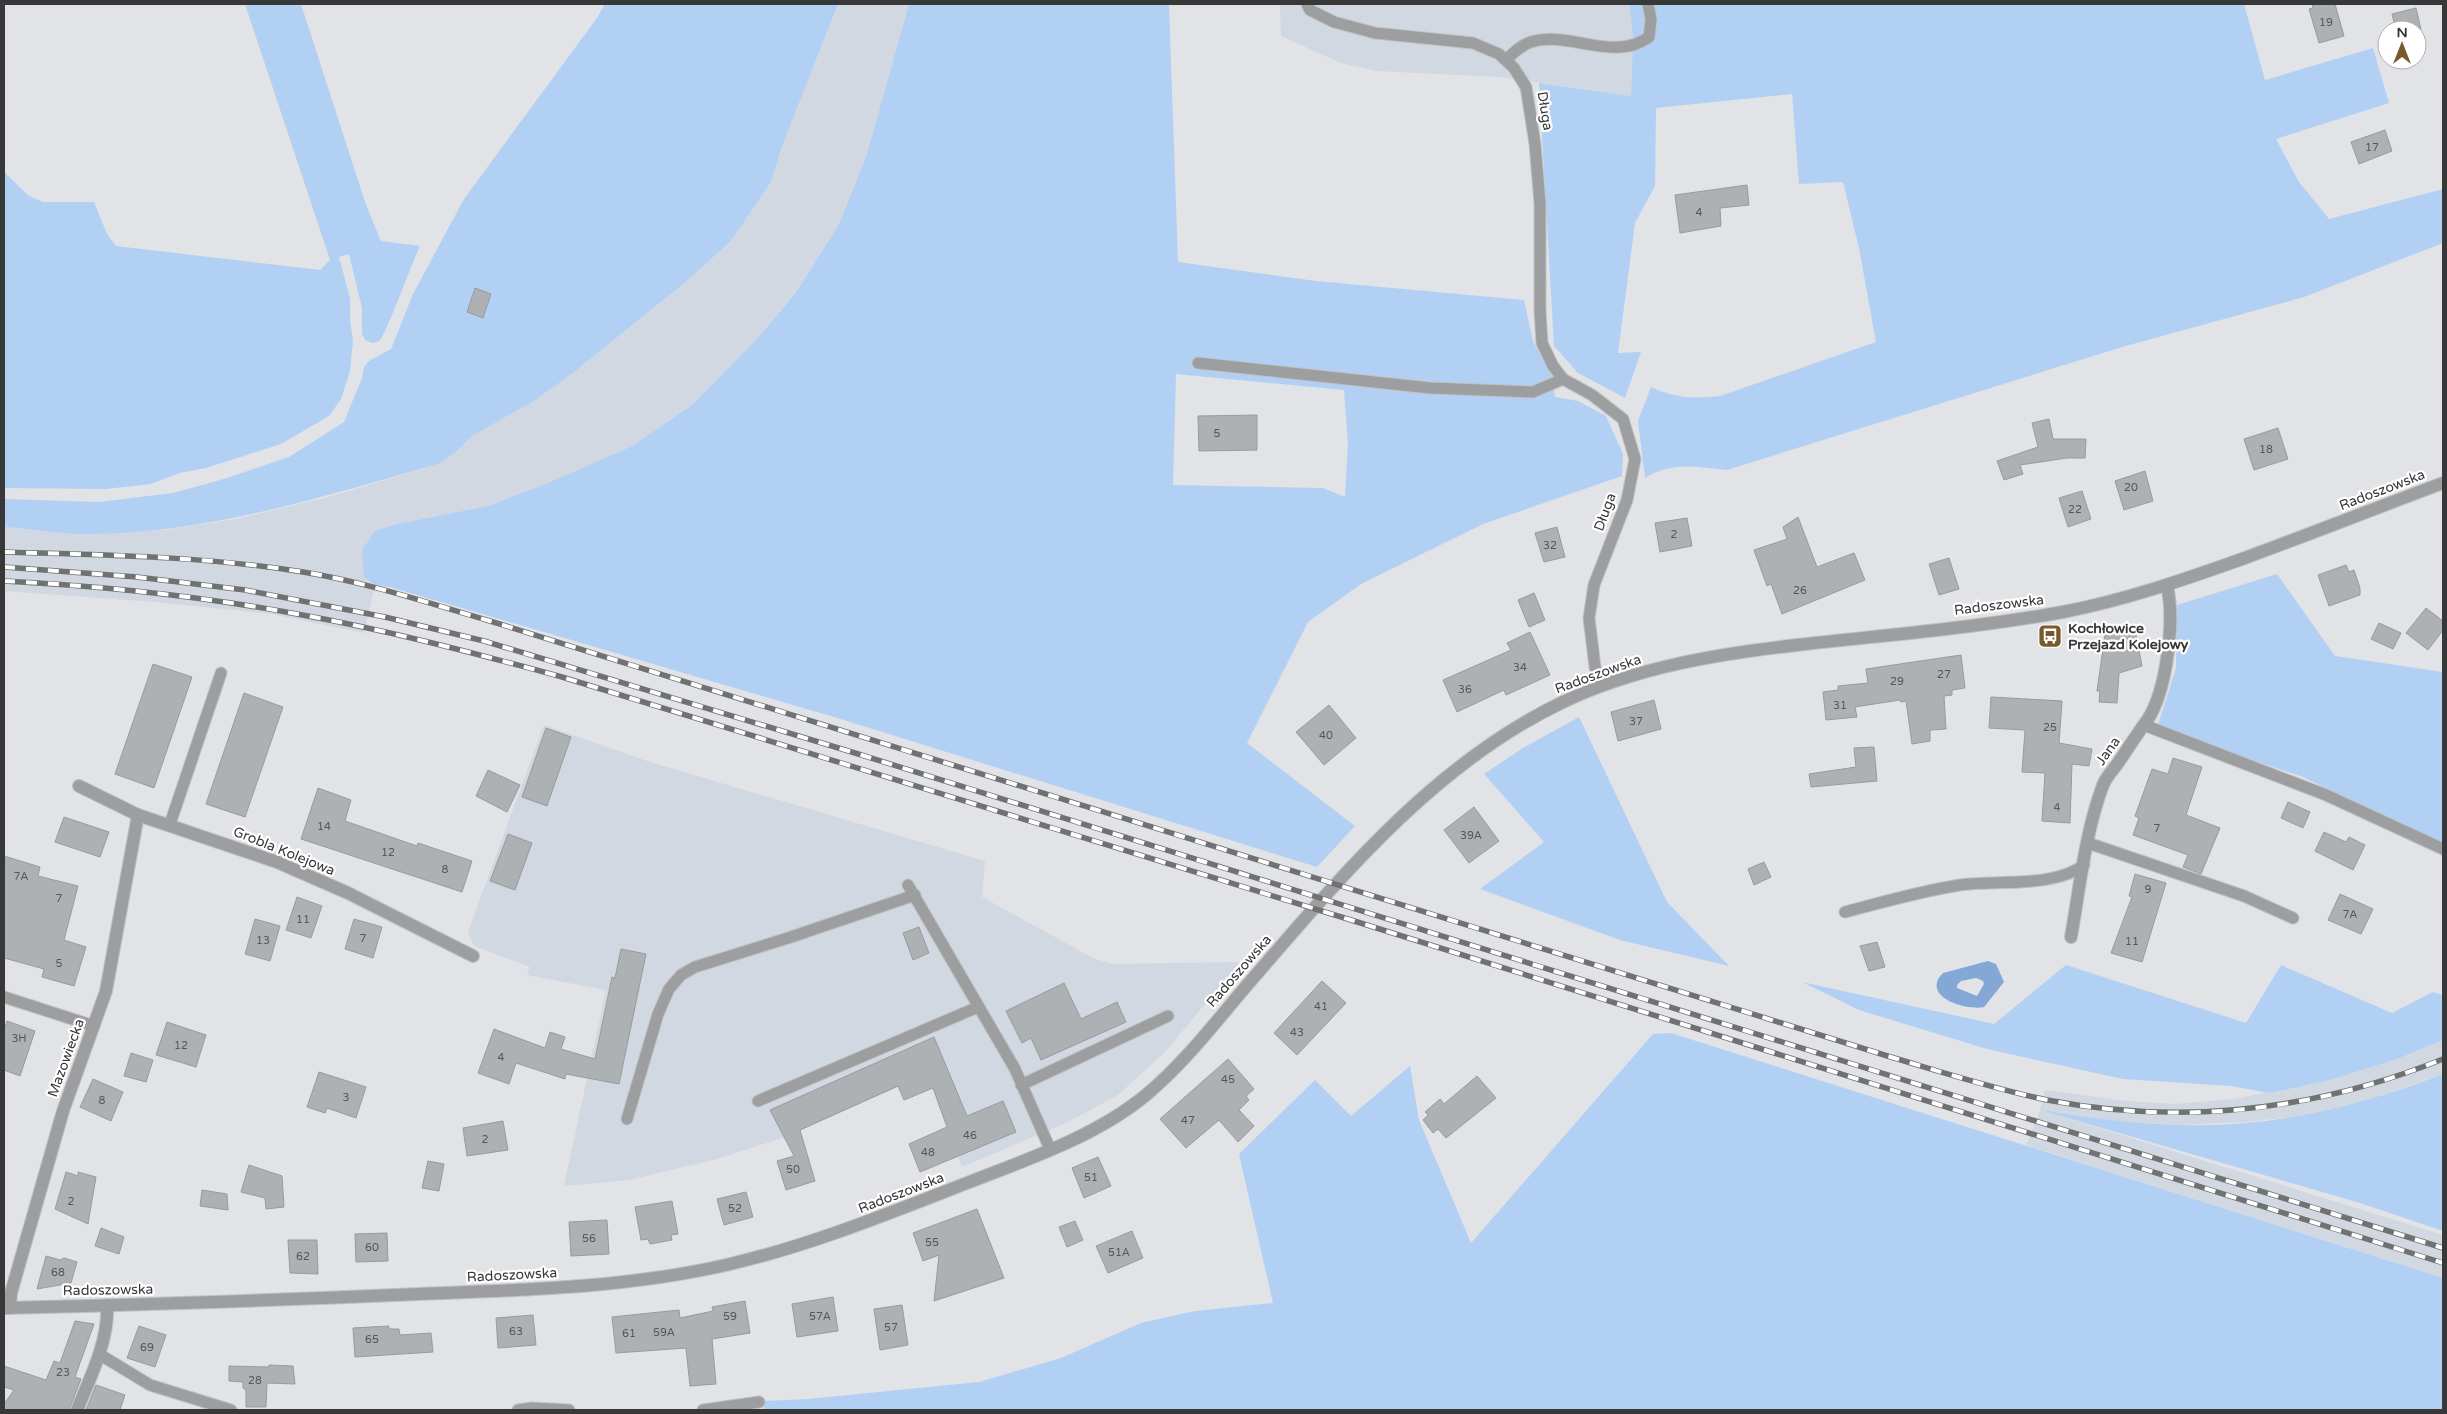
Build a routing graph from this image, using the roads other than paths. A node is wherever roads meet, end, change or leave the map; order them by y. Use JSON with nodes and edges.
{"nodes":[{"id":1,"x":1307,"y":4,"type":"edge"},
{"id":2,"x":1648,"y":4,"type":"edge"},
{"id":3,"x":1506,"y":60,"type":"junction"},
{"id":4,"x":1198,"y":363,"type":"dead end"},
{"id":5,"x":1563,"y":379,"type":"junction"},
{"id":6,"x":2443,"y":483,"type":"edge"},
{"id":7,"x":2167,"y":586,"type":"junction"},
{"id":8,"x":220,"y":673,"type":"dead end"},
{"id":9,"x":1601,"y":686,"type":"junction"},
{"id":10,"x":2144,"y":725,"type":"junction"},
{"id":11,"x":79,"y":786,"type":"dead end"},
{"id":12,"x":138,"y":815,"type":"junction"},
{"id":13,"x":170,"y":824,"type":"junction"},
{"id":14,"x":2088,"y":843,"type":"junction"},
{"id":15,"x":2443,"y":849,"type":"edge"},
{"id":16,"x":2084,"y":865,"type":"junction"},
{"id":17,"x":1844,"y":912,"type":"dead end"},
{"id":18,"x":2294,"y":918,"type":"dead end"},
{"id":19,"x":2071,"y":937,"type":"dead end"},
{"id":20,"x":473,"y":956,"type":"dead end"},
{"id":21,"x":4,"y":997,"type":"edge"},
{"id":22,"x":978,"y":1007,"type":"junction"},
{"id":23,"x":1168,"y":1016,"type":"dead end"},
{"id":24,"x":94,"y":1026,"type":"junction"},
{"id":25,"x":1021,"y":1085,"type":"junction"},
{"id":26,"x":758,"y":1100,"type":"dead end"},
{"id":27,"x":627,"y":1119,"type":"dead end"},
{"id":28,"x":1050,"y":1149,"type":"junction"},
{"id":29,"x":107,"y":1306,"type":"junction"},
{"id":30,"x":7,"y":1308,"type":"edge"},
{"id":31,"x":99,"y":1354,"type":"junction"},
{"id":32,"x":759,"y":1402,"type":"dead end"},
{"id":33,"x":77,"y":1410,"type":"edge"},
{"id":34,"x":231,"y":1410,"type":"edge"},
{"id":35,"x":518,"y":1410,"type":"edge"},
{"id":36,"x":569,"y":1410,"type":"edge"},
{"id":37,"x":703,"y":1410,"type":"edge"}],
"edges":[{"from":1,"to":3,"type":"lane","name":"Długa"},
{"from":2,"to":3,"type":"lane"},
{"from":3,"to":5,"type":"lane","name":"Długa"},
{"from":4,"to":5,"type":"lane"},
{"from":5,"to":9,"type":"lane","name":"Długa"},
{"from":6,"to":7,"type":"street","name":"Radoszowska"},
{"from":7,"to":9,"type":"street","name":"Radoszowska"},
{"from":7,"to":10,"type":"street","name":"Jana"},
{"from":8,"to":13,"type":"lane"},
{"from":9,"to":28,"type":"street","name":"Radoszowska"},
{"from":10,"to":14,"type":"street","name":"Jana"},
{"from":10,"to":15,"type":"lane"},
{"from":11,"to":12,"type":"street","name":"Grobla Kolejowa"},
{"from":12,"to":13,"type":"street","name":"Grobla Kolejowa"},
{"from":12,"to":24,"type":"street","name":"Mazowiecka"},
{"from":13,"to":20,"type":"street","name":"Grobla Kolejowa"},
{"from":14,"to":16,"type":"street","name":"Jana"},
{"from":14,"to":18,"type":"lane"},
{"from":16,"to":17,"type":"lane"},
{"from":16,"to":19,"type":"street","name":"Jana"},
{"from":21,"to":24,"type":"lane"},
{"from":22,"to":25,"type":"lane"},
{"from":22,"to":26,"type":"lane"},
{"from":22,"to":27,"type":"lane"},
{"from":23,"to":25,"type":"lane"},
{"from":24,"to":30,"type":"street","name":"Mazowiecka"},
{"from":25,"to":28,"type":"lane"},
{"from":28,"to":29,"type":"street","name":"Radoszowska"},
{"from":29,"to":30,"type":"street","name":"Radoszowska"},
{"from":29,"to":31,"type":"street"},
{"from":31,"to":33,"type":"street"},
{"from":31,"to":34,"type":"lane"},
{"from":32,"to":37,"type":"lane"},
{"from":35,"to":36,"type":"lane"}]}
